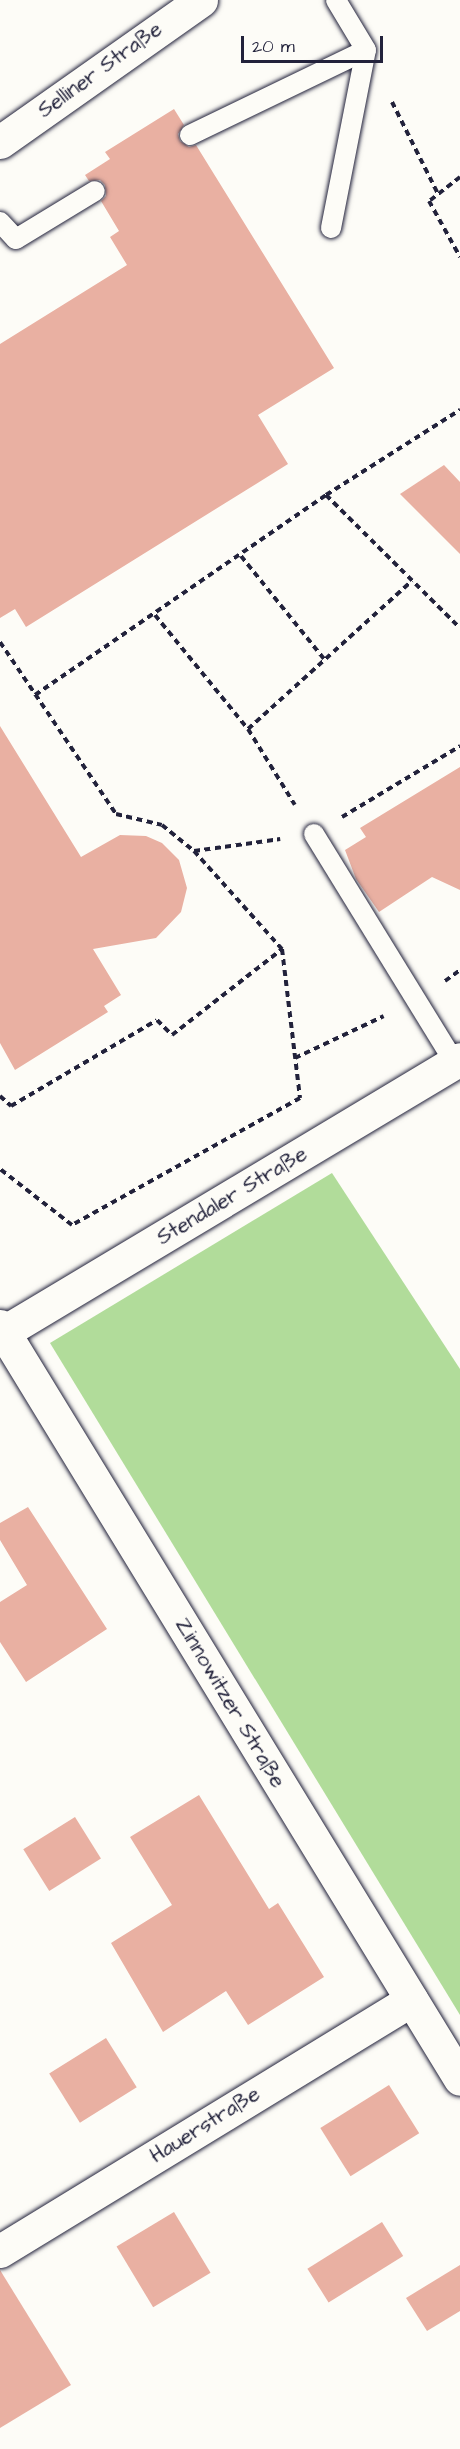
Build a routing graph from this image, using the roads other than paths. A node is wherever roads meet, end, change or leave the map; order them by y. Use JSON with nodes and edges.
{"nodes":[{"id":1,"x":201,"y":0,"type":"edge"},
{"id":2,"x":336,"y":0,"type":"edge"},
{"id":3,"x":366,"y":50,"type":"junction"},
{"id":4,"x":190,"y":135,"type":"dead end"},
{"id":5,"x":0,"y":142,"type":"edge"},
{"id":6,"x":95,"y":191,"type":"dead end"},
{"id":7,"x":0,"y":222,"type":"edge"},
{"id":8,"x":331,"y":228,"type":"dead end"},
{"id":9,"x":314,"y":834,"type":"road end"},
{"id":10,"x":457,"y":1060,"type":"edge"},
{"id":11,"x":2,"y":1329,"type":"edge"},
{"id":12,"x":411,"y":2000,"type":"junction"},
{"id":13,"x":460,"y":2079,"type":"edge"},
{"id":14,"x":0,"y":2251,"type":"edge"}],
"edges":[{"from":1,"to":5,"type":"street","name":"Selliner Straße"},
{"from":2,"to":3,"type":"lane"},
{"from":3,"to":4,"type":"lane"},
{"from":3,"to":8,"type":"lane"},
{"from":6,"to":7,"type":"lane"},
{"from":9,"to":10,"type":"lane"},
{"from":10,"to":11,"type":"street","name":"Stendaler Straße"},
{"from":11,"to":12,"type":"street","name":"Zinnowitzer Straße"},
{"from":12,"to":13,"type":"street","name":"Zinnowitzer Straße"},
{"from":12,"to":14,"type":"street","name":"Hauerstraße"}]}
